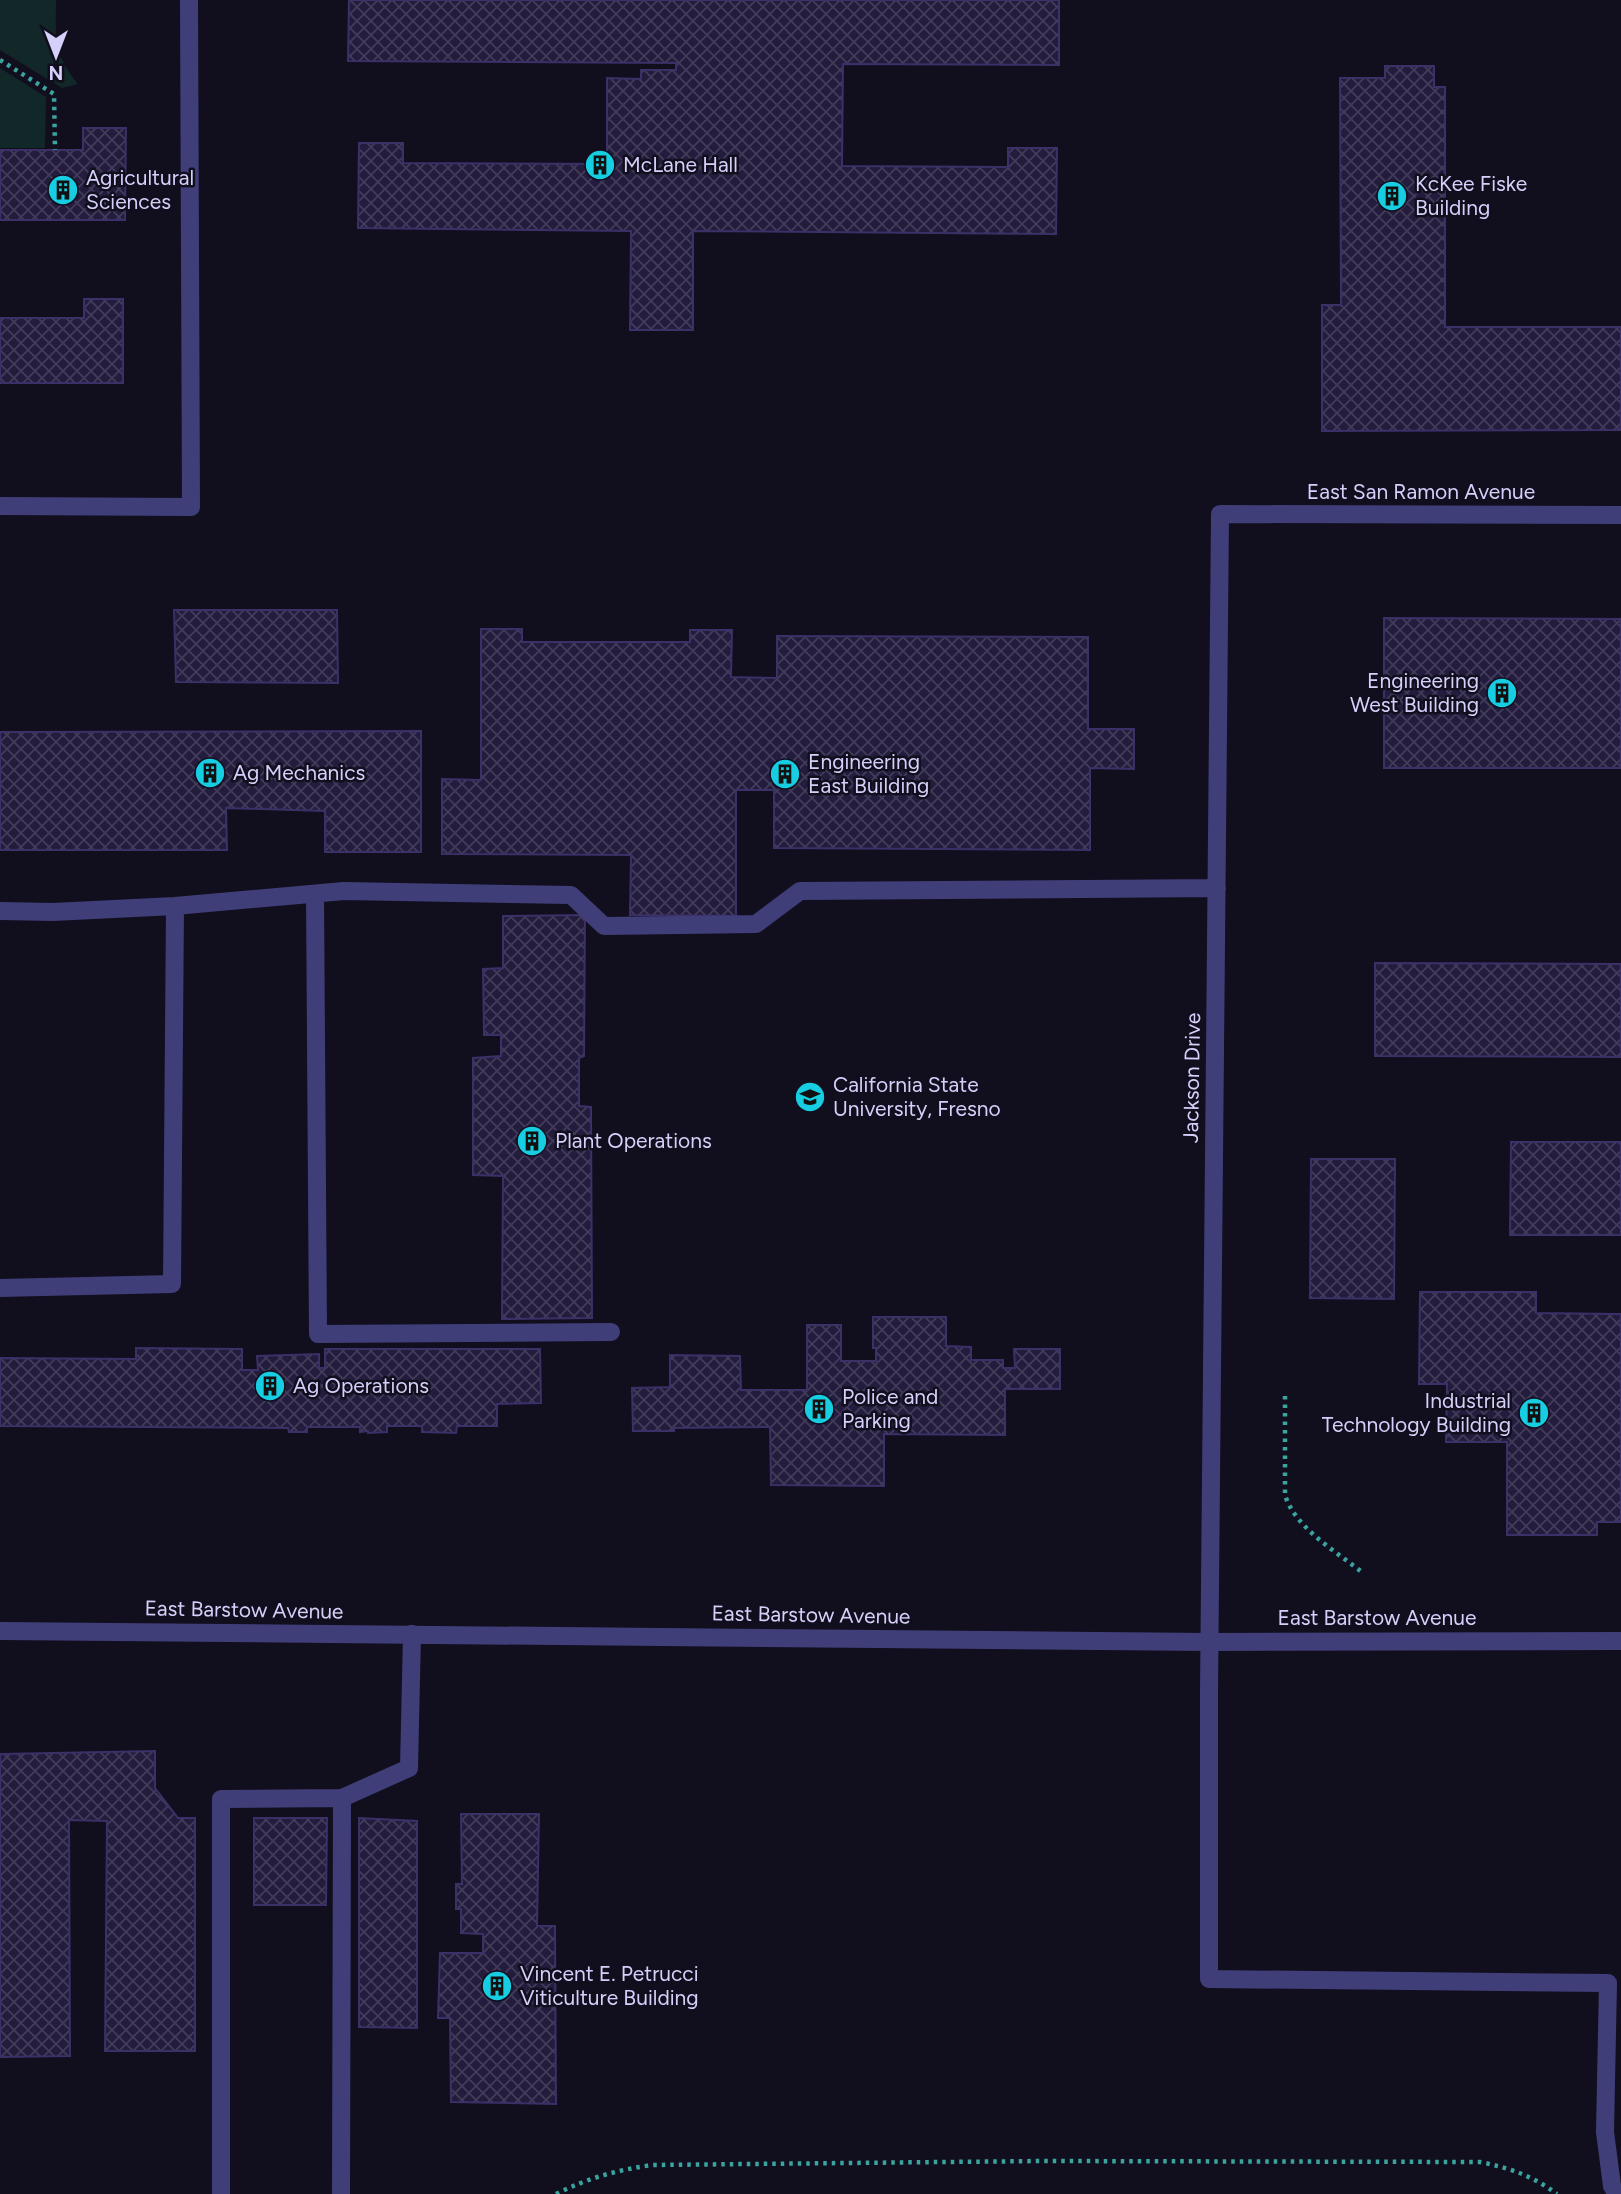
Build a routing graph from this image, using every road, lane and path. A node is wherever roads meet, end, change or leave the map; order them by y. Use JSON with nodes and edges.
{"nodes":[{"id":1,"x":189,"y":0,"type":"edge"},
{"id":2,"x":0,"y":60,"type":"edge"},
{"id":3,"x":55,"y":150,"type":"dead end"},
{"id":4,"x":0,"y":506,"type":"edge"},
{"id":5,"x":1220,"y":514,"type":"joint"},
{"id":6,"x":1621,"y":515,"type":"edge"},
{"id":7,"x":1217,"y":888,"type":"junction"},
{"id":8,"x":314,"y":894,"type":"junction"},
{"id":9,"x":175,"y":906,"type":"junction"},
{"id":10,"x":0,"y":911,"type":"edge"},
{"id":11,"x":0,"y":1288,"type":"edge"},
{"id":12,"x":611,"y":1332,"type":"dead end"},
{"id":13,"x":1285,"y":1395,"type":"dead end"},
{"id":14,"x":1363,"y":1573,"type":"dead end"},
{"id":15,"x":0,"y":1630,"type":"edge"},
{"id":16,"x":412,"y":1634,"type":"junction"},
{"id":17,"x":1621,"y":1641,"type":"edge"},
{"id":18,"x":1210,"y":1642,"type":"junction"},
{"id":19,"x":342,"y":1798,"type":"junction"},
{"id":20,"x":220,"y":2194,"type":"edge"},
{"id":21,"x":341,"y":2194,"type":"edge"},
{"id":22,"x":558,"y":2194,"type":"edge"},
{"id":23,"x":1557,"y":2194,"type":"edge"},
{"id":24,"x":1617,"y":2194,"type":"edge"}],
"edges":[{"from":1,"to":4,"type":"street"},
{"from":2,"to":3,"type":"path"},
{"from":5,"to":6,"type":"street","name":"East San Ramon Avenue"},
{"from":5,"to":7,"type":"street","name":"Jackson Drive"},
{"from":7,"to":8,"type":"street"},
{"from":7,"to":18,"type":"street","name":"Jackson Drive"},
{"from":8,"to":9,"type":"street"},
{"from":8,"to":12,"type":"street"},
{"from":9,"to":10,"type":"street"},
{"from":9,"to":11,"type":"street"},
{"from":13,"to":14,"type":"path"},
{"from":15,"to":16,"type":"street","name":"East Barstow Avenue"},
{"from":16,"to":18,"type":"street","name":"East Barstow Avenue"},
{"from":16,"to":19,"type":"street"},
{"from":17,"to":18,"type":"street","name":"East Barstow Avenue"},
{"from":18,"to":24,"type":"street","name":"Jackson Drive"},
{"from":19,"to":20,"type":"street"},
{"from":19,"to":21,"type":"street"},
{"from":22,"to":23,"type":"path"}]}
